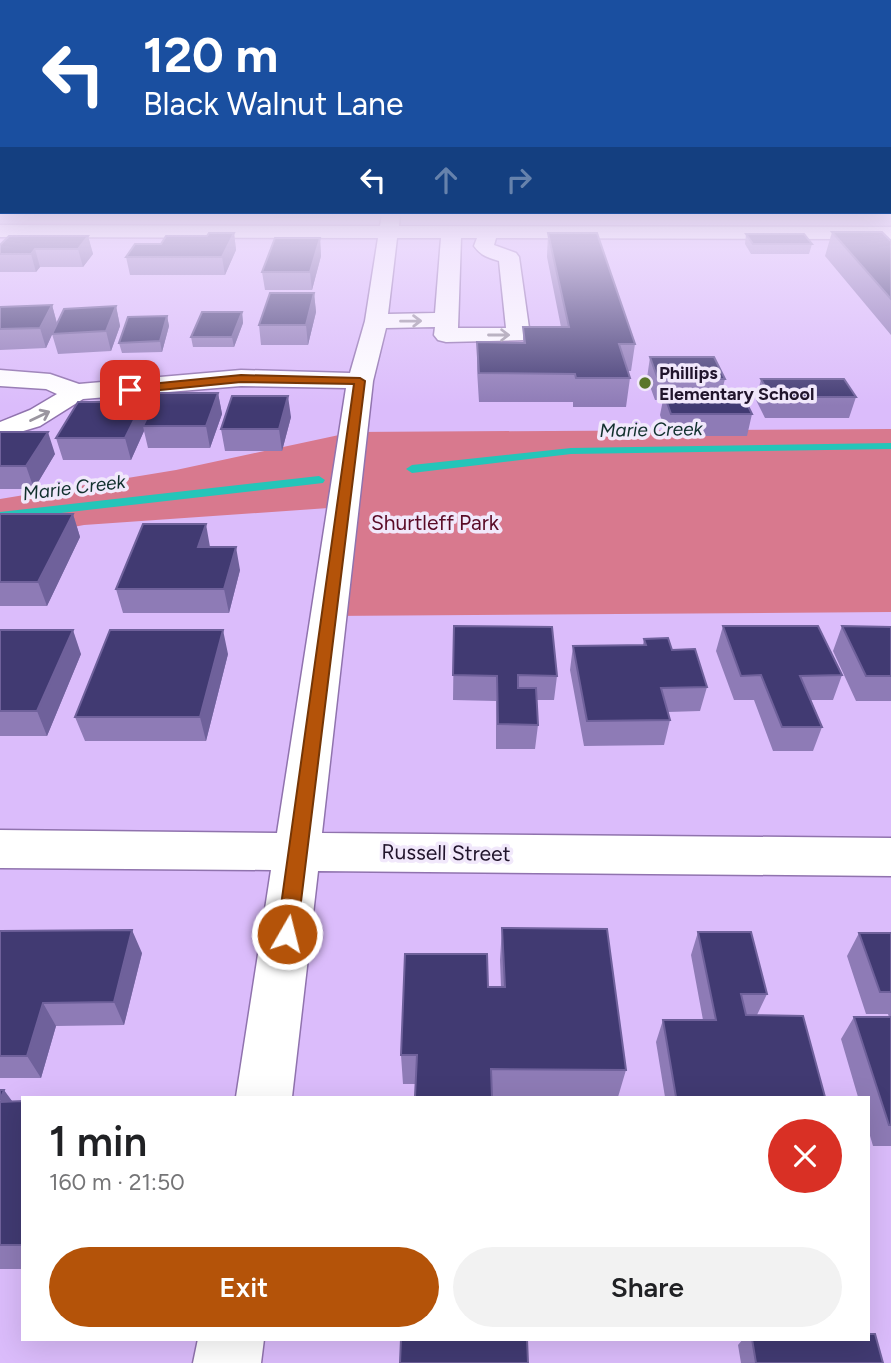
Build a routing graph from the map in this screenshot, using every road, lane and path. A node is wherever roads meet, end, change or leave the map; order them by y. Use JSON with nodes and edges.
{"nodes":[{"id":1,"x":382,"y":279,"type":"edge"},
{"id":2,"x":448,"y":279,"type":"edge"},
{"id":3,"x":511,"y":279,"type":"edge"},
{"id":4,"x":446,"y":320,"type":"junction"},
{"id":5,"x":376,"y":321,"type":"junction"},
{"id":6,"x":0,"y":378,"type":"edge"},
{"id":7,"x":360,"y":381,"type":"junction"},
{"id":8,"x":76,"y":392,"type":"junction"},
{"id":9,"x":0,"y":430,"type":"edge"},
{"id":10,"x":0,"y":849,"type":"edge"},
{"id":11,"x":298,"y":852,"type":"junction"},
{"id":12,"x":891,"y":857,"type":"edge"},
{"id":13,"x":264,"y":1096,"type":"edge"},
{"id":14,"x":231,"y":1341,"type":"edge"},
{"id":15,"x":227,"y":1363,"type":"edge"}],
"edges":[{"from":1,"to":5,"type":"street"},
{"from":2,"to":4,"type":"street"},
{"from":4,"to":3,"type":"street","one_way":true},
{"from":5,"to":4,"type":"street","one_way":true},
{"from":5,"to":7,"type":"street"},
{"from":6,"to":8,"type":"street"},
{"from":7,"to":8,"type":"street"},
{"from":7,"to":11,"type":"street"},
{"from":9,"to":8,"type":"street","one_way":true},
{"from":10,"to":11,"type":"street","name":"Russell Street"},
{"from":11,"to":12,"type":"street","name":"Russell Street"},
{"from":11,"to":13,"type":"street"},
{"from":14,"to":15,"type":"street"}]}
